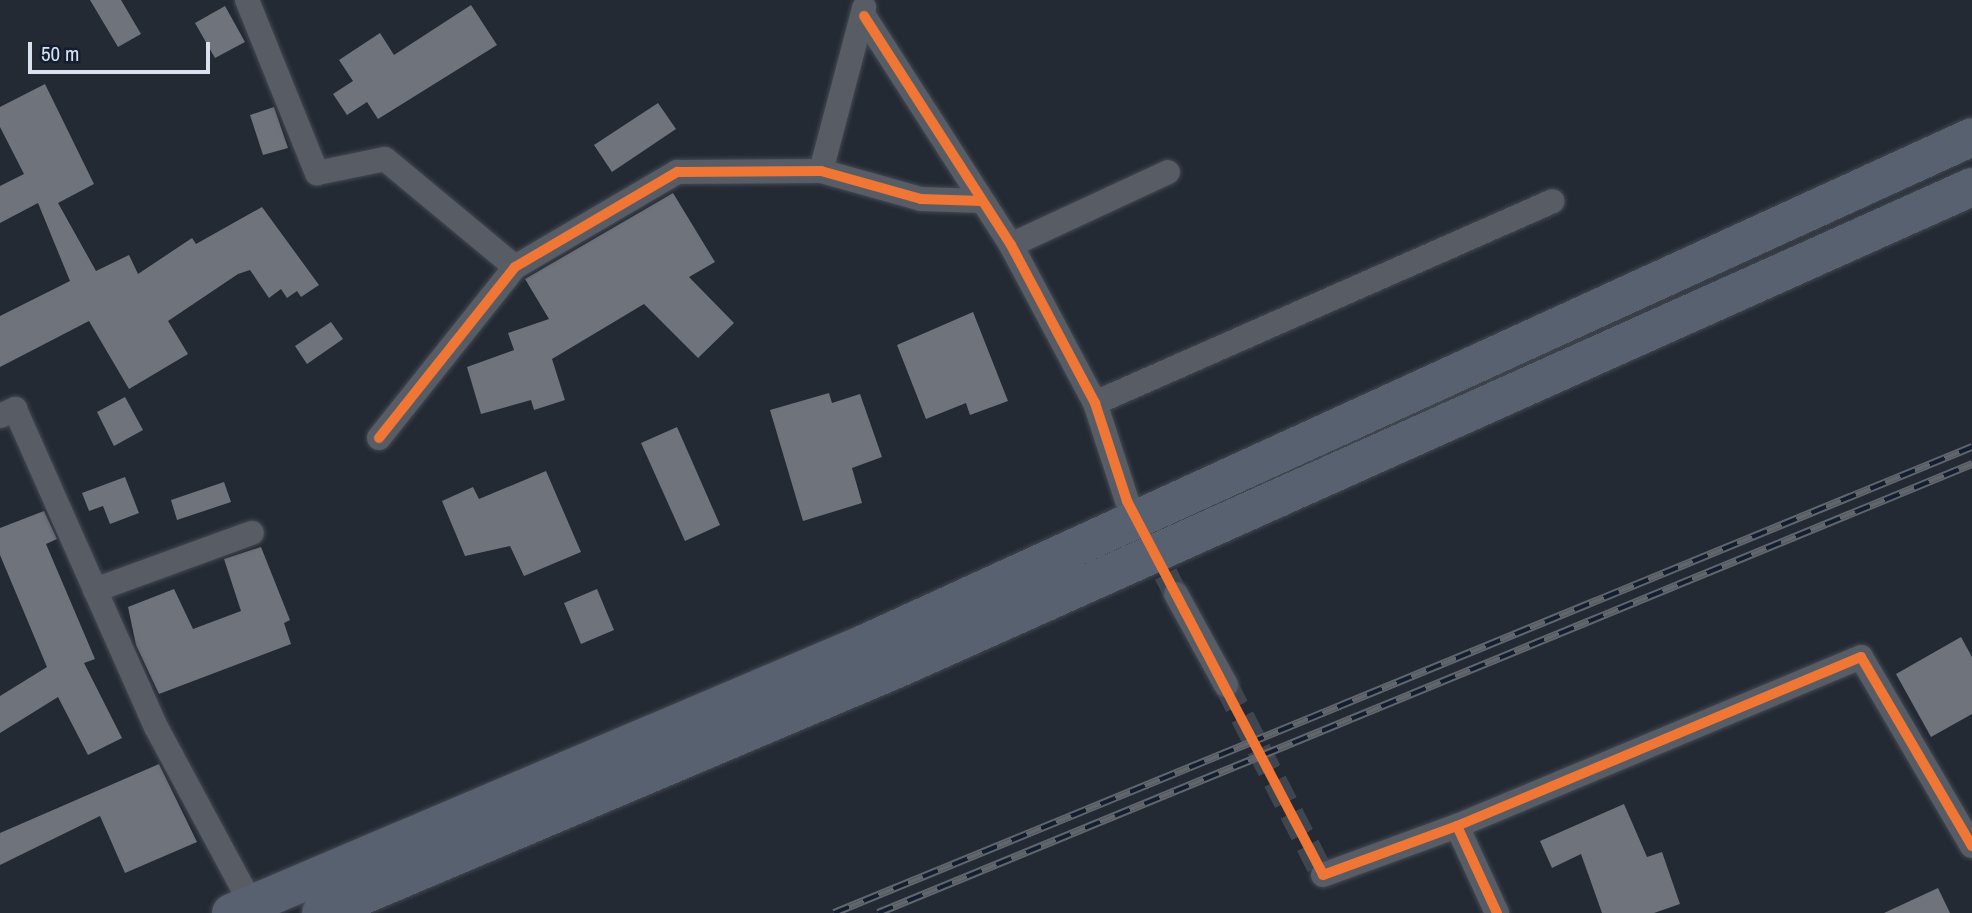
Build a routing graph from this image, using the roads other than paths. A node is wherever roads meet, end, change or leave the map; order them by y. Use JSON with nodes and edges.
{"nodes":[{"id":1,"x":247,"y":0,"type":"edge"},
{"id":2,"x":864,"y":8,"type":"edge"},
{"id":3,"x":1972,"y":137,"type":"edge"},
{"id":4,"x":821,"y":171,"type":"junction"},
{"id":5,"x":1168,"y":172,"type":"dead end"},
{"id":6,"x":1972,"y":187,"type":"edge"},
{"id":7,"x":982,"y":201,"type":"junction"},
{"id":8,"x":1552,"y":201,"type":"dead end"},
{"id":9,"x":1011,"y":245,"type":"junction"},
{"id":10,"x":515,"y":267,"type":"junction"},
{"id":11,"x":1095,"y":403,"type":"junction"},
{"id":12,"x":0,"y":416,"type":"edge"},
{"id":13,"x":379,"y":439,"type":"dead end"},
{"id":14,"x":1127,"y":501,"type":"dead end"},
{"id":15,"x":252,"y":533,"type":"dead end"},
{"id":16,"x":95,"y":590,"type":"junction"},
{"id":17,"x":1177,"y":594,"type":"tunnel mouth"},
{"id":18,"x":1226,"y":685,"type":"tunnel mouth"},
{"id":19,"x":1457,"y":826,"type":"junction"},
{"id":20,"x":1972,"y":846,"type":"edge"},
{"id":21,"x":1323,"y":875,"type":"dead end"},
{"id":22,"x":241,"y":909,"type":"edge"},
{"id":23,"x":321,"y":913,"type":"edge"},
{"id":24,"x":1497,"y":913,"type":"edge"}],
"edges":[{"from":1,"to":10,"type":"street"},
{"from":2,"to":4,"type":"street"},
{"from":2,"to":7,"type":"street"},
{"from":3,"to":22,"type":"main road"},
{"from":4,"to":7,"type":"street"},
{"from":4,"to":10,"type":"street"},
{"from":5,"to":9,"type":"street"},
{"from":6,"to":23,"type":"main road"},
{"from":7,"to":9,"type":"street"},
{"from":8,"to":11,"type":"street"},
{"from":9,"to":11,"type":"street"},
{"from":10,"to":13,"type":"street"},
{"from":11,"to":14,"type":"street"},
{"from":12,"to":16,"type":"street"},
{"from":15,"to":16,"type":"street"},
{"from":16,"to":22,"type":"street"},
{"from":17,"to":18,"type":"street"},
{"from":19,"to":20,"type":"street"},
{"from":19,"to":21,"type":"street"},
{"from":19,"to":24,"type":"street"}]}
